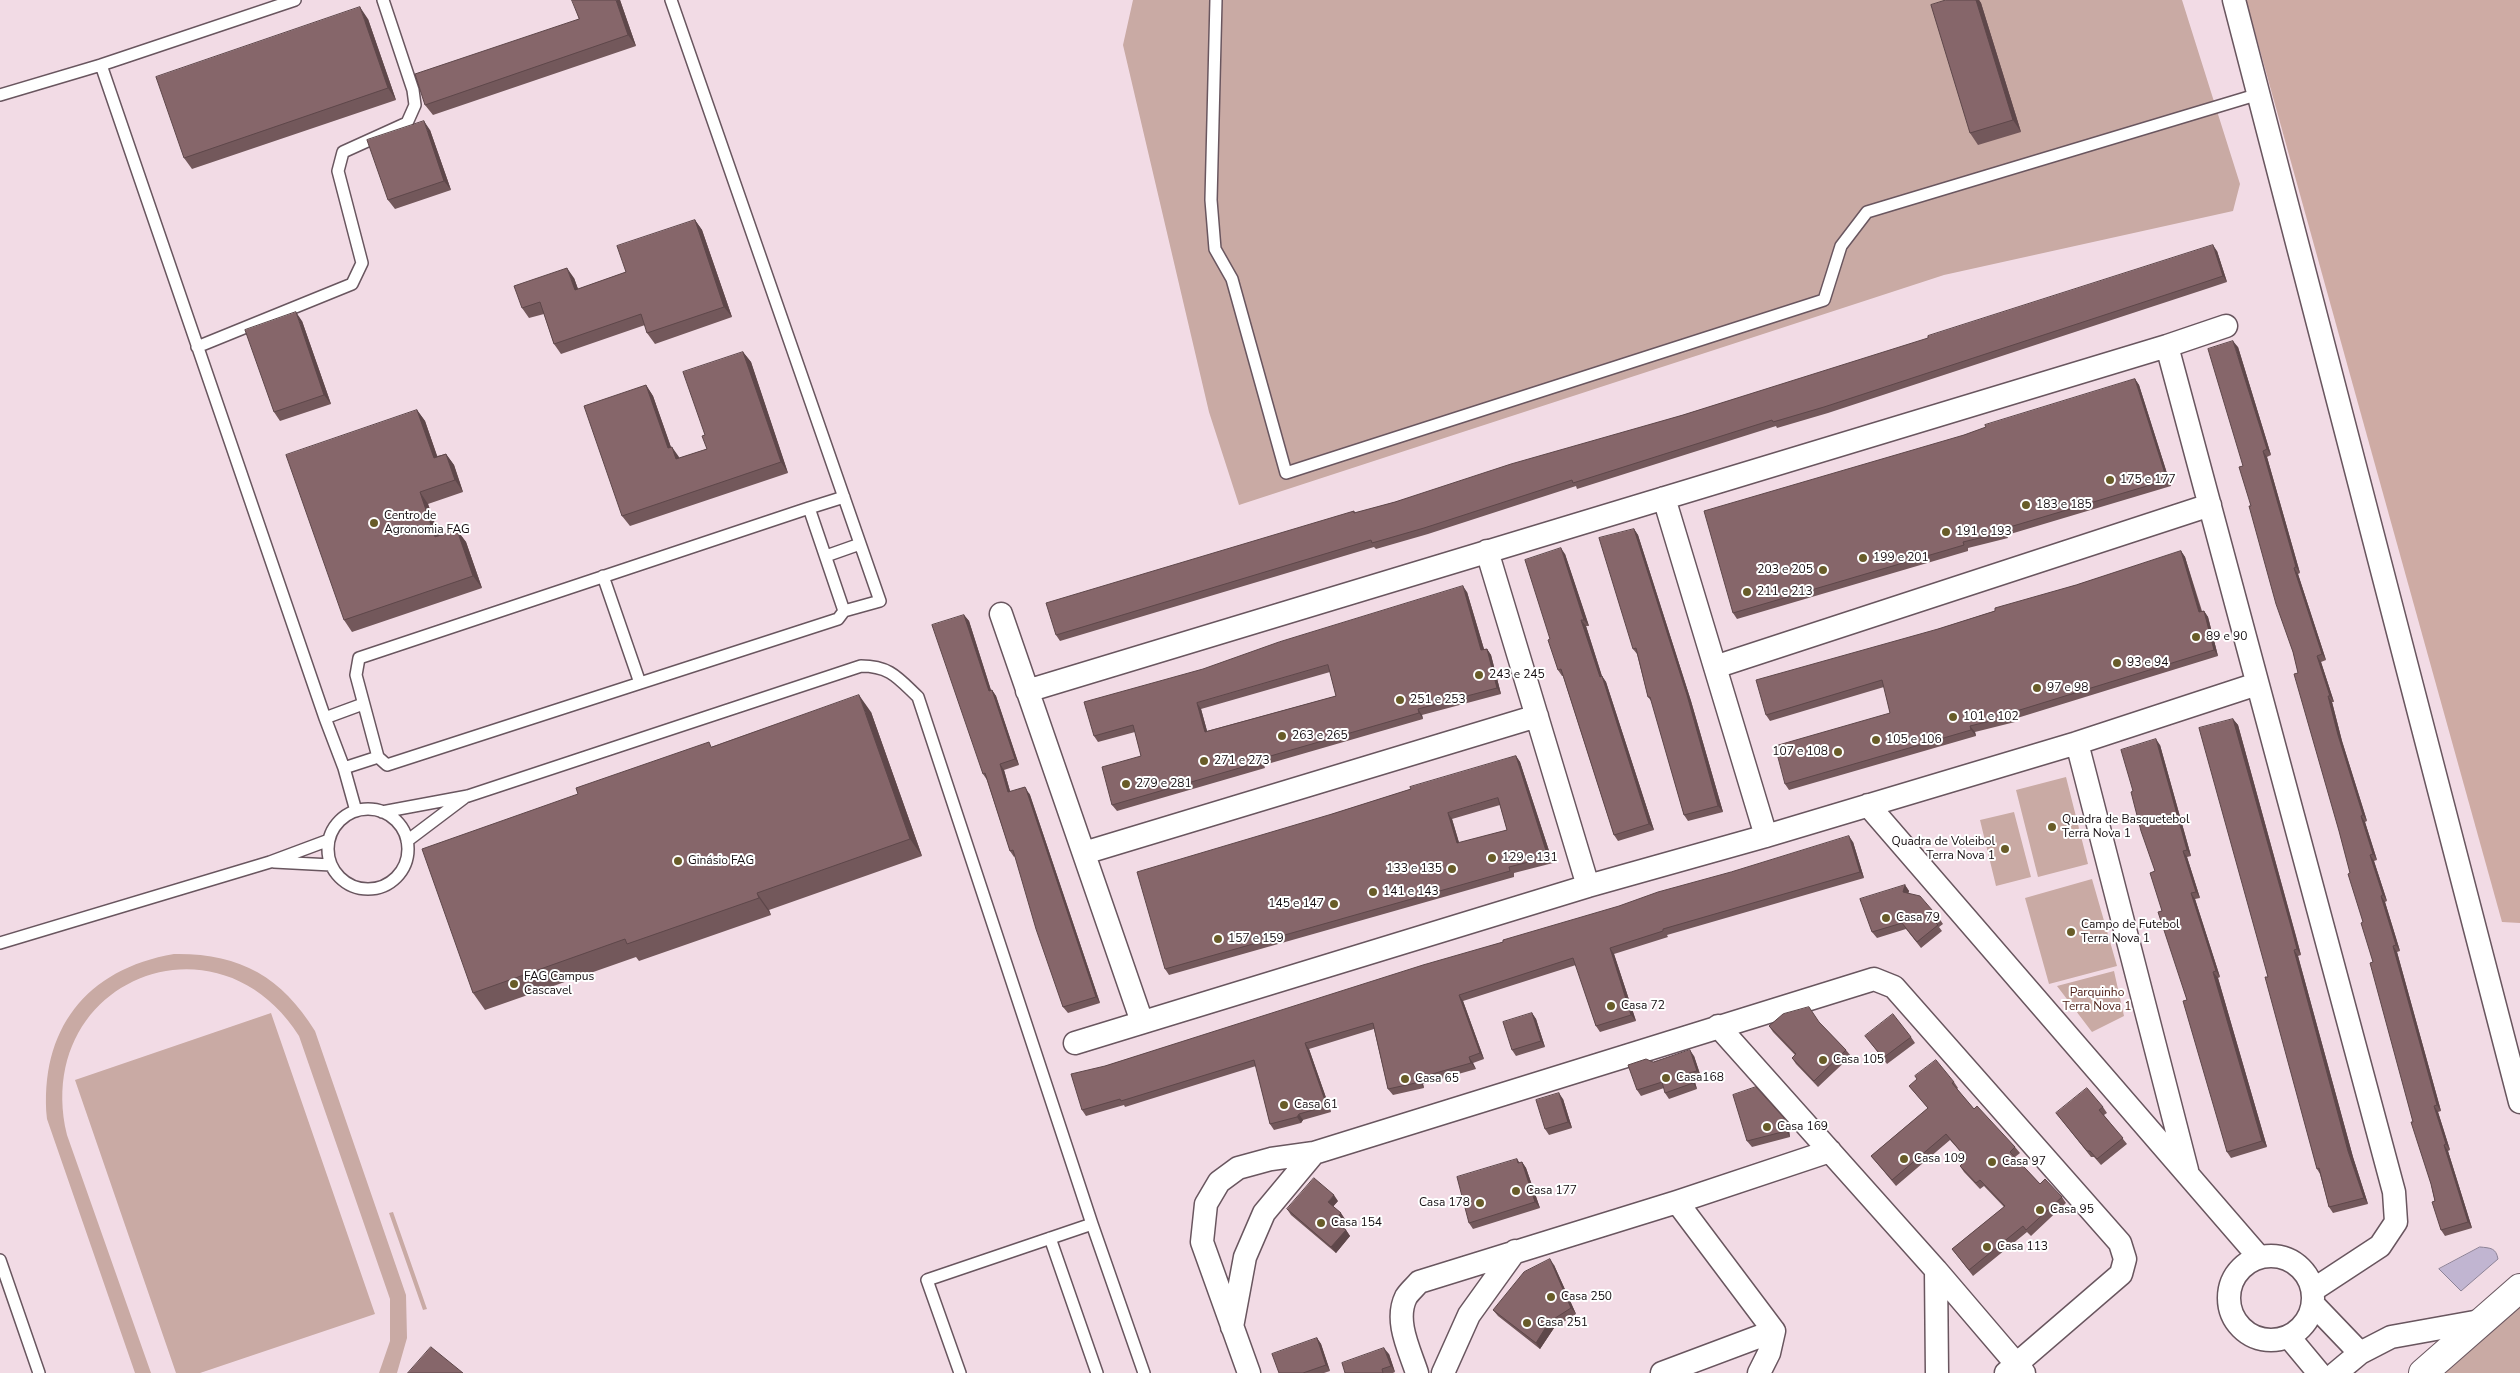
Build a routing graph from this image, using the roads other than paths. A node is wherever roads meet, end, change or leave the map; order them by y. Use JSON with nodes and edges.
{"nodes":[{"id":1,"x":295,"y":0,"type":"edge"},
{"id":2,"x":383,"y":0,"type":"edge"},
{"id":3,"x":671,"y":0,"type":"edge"},
{"id":4,"x":1216,"y":0,"type":"edge"},
{"id":5,"x":2234,"y":0,"type":"edge"},
{"id":6,"x":100,"y":65,"type":"junction"},
{"id":7,"x":2259,"y":94,"type":"junction"},
{"id":8,"x":0,"y":95,"type":"edge"},
{"id":9,"x":2226,"y":326,"type":"dead end"},
{"id":10,"x":2167,"y":346,"type":"junction"},
{"id":11,"x":197,"y":347,"type":"junction"},
{"id":12,"x":844,"y":498,"type":"junction"},
{"id":13,"x":1664,"y":498,"type":"junction"},
{"id":14,"x":2210,"y":505,"type":"junction"},
{"id":15,"x":809,"y":508,"type":"junction"},
{"id":16,"x":860,"y":544,"type":"junction"},
{"id":17,"x":1487,"y":551,"type":"junction"},
{"id":18,"x":826,"y":556,"type":"junction"},
{"id":19,"x":603,"y":576,"type":"junction"},
{"id":20,"x":844,"y":611,"type":"junction"},
{"id":21,"x":1001,"y":614,"type":"dead end"},
{"id":22,"x":1715,"y":667,"type":"junction"},
{"id":23,"x":640,"y":683,"type":"junction"},
{"id":24,"x":2257,"y":684,"type":"junction"},
{"id":25,"x":1027,"y":690,"type":"junction"},
{"id":26,"x":362,"y":704,"type":"junction"},
{"id":27,"x":1537,"y":716,"type":"junction"},
{"id":28,"x":325,"y":718,"type":"junction"},
{"id":29,"x":2078,"y":742,"type":"junction"},
{"id":30,"x":378,"y":757,"type":"junction"},
{"id":31,"x":344,"y":768,"type":"junction"},
{"id":32,"x":468,"y":796,"type":"junction"},
{"id":33,"x":1868,"y":805,"type":"junction"},
{"id":34,"x":356,"y":811,"type":"junction"},
{"id":35,"x":382,"y":812,"type":"junction"},
{"id":36,"x":1766,"y":836,"type":"junction"},
{"id":37,"x":329,"y":840,"type":"junction"},
{"id":38,"x":407,"y":841,"type":"junction"},
{"id":39,"x":1084,"y":853,"type":"junction"},
{"id":40,"x":270,"y":862,"type":"junction"},
{"id":41,"x":331,"y":865,"type":"junction"},
{"id":42,"x":1588,"y":886,"type":"junction"},
{"id":43,"x":0,"y":943,"type":"edge"},
{"id":44,"x":1142,"y":1022,"type":"junction"},
{"id":45,"x":1718,"y":1026,"type":"junction"},
{"id":46,"x":1074,"y":1043,"type":"dead end"},
{"id":47,"x":2167,"y":1092,"type":"junction"},
{"id":48,"x":2520,"y":1102,"type":"edge"},
{"id":49,"x":2135,"y":1113,"type":"junction"},
{"id":50,"x":1830,"y":1151,"type":"junction"},
{"id":51,"x":1314,"y":1153,"type":"junction"},
{"id":52,"x":2188,"y":1175,"type":"junction"},
{"id":53,"x":1677,"y":1202,"type":"junction"},
{"id":54,"x":1092,"y":1224,"type":"junction"},
{"id":55,"x":1050,"y":1238,"type":"junction"},
{"id":56,"x":1515,"y":1251,"type":"junction"},
{"id":57,"x":2259,"y":1257,"type":"junction"},
{"id":58,"x":0,"y":1260,"type":"edge"},
{"id":59,"x":1936,"y":1270,"type":"junction"},
{"id":60,"x":2520,"y":1288,"type":"edge"},
{"id":61,"x":2313,"y":1297,"type":"junction"},
{"id":62,"x":2480,"y":1321,"type":"junction"},
{"id":63,"x":1232,"y":1327,"type":"junction"},
{"id":64,"x":1774,"y":1332,"type":"junction"},
{"id":65,"x":2289,"y":1337,"type":"junction"},
{"id":66,"x":2360,"y":1353,"type":"junction"},
{"id":67,"x":2015,"y":1370,"type":"edge"},
{"id":68,"x":38,"y":1373,"type":"edge"},
{"id":69,"x":960,"y":1373,"type":"edge"},
{"id":70,"x":1097,"y":1373,"type":"edge"},
{"id":71,"x":1144,"y":1373,"type":"edge"},
{"id":72,"x":1249,"y":1373,"type":"edge"},
{"id":73,"x":1417,"y":1373,"type":"edge"},
{"id":74,"x":1443,"y":1373,"type":"edge"},
{"id":75,"x":1662,"y":1373,"type":"edge"},
{"id":76,"x":1759,"y":1373,"type":"edge"},
{"id":77,"x":1937,"y":1373,"type":"edge"},
{"id":78,"x":2319,"y":1373,"type":"edge"},
{"id":79,"x":2336,"y":1373,"type":"edge"},
{"id":80,"x":2424,"y":1373,"type":"edge"}],
"edges":[{"from":1,"to":6,"type":"lane"},
{"from":2,"to":11,"type":"lane"},
{"from":3,"to":12,"type":"lane"},
{"from":4,"to":7,"type":"lane"},
{"from":5,"to":7,"type":"street"},
{"from":6,"to":8,"type":"lane"},
{"from":6,"to":11,"type":"lane"},
{"from":7,"to":48,"type":"street"},
{"from":9,"to":10,"type":"street"},
{"from":10,"to":13,"type":"street"},
{"from":10,"to":14,"type":"street"},
{"from":11,"to":28,"type":"lane"},
{"from":12,"to":15,"type":"lane"},
{"from":12,"to":16,"type":"lane"},
{"from":13,"to":17,"type":"street"},
{"from":13,"to":22,"type":"street"},
{"from":14,"to":22,"type":"street"},
{"from":14,"to":24,"type":"street"},
{"from":15,"to":18,"type":"lane"},
{"from":15,"to":19,"type":"lane"},
{"from":16,"to":18,"type":"lane"},
{"from":16,"to":20,"type":"lane"},
{"from":17,"to":25,"type":"street"},
{"from":17,"to":27,"type":"street"},
{"from":18,"to":20,"type":"lane"},
{"from":19,"to":23,"type":"lane"},
{"from":19,"to":26,"type":"lane"},
{"from":20,"to":23,"type":"lane"},
{"from":21,"to":25,"type":"street"},
{"from":22,"to":36,"type":"street"},
{"from":23,"to":30,"type":"lane"},
{"from":24,"to":29,"type":"street"},
{"from":24,"to":61,"type":"street"},
{"from":25,"to":39,"type":"street"},
{"from":26,"to":28,"type":"lane"},
{"from":26,"to":30,"type":"lane"},
{"from":27,"to":39,"type":"street"},
{"from":27,"to":42,"type":"street"},
{"from":28,"to":31,"type":"lane"},
{"from":29,"to":33,"type":"street"},
{"from":29,"to":47,"type":"street"},
{"from":30,"to":31,"type":"lane"},
{"from":31,"to":34,"type":"lane"},
{"from":32,"to":35,"type":"lane"},
{"from":32,"to":38,"type":"lane"},
{"from":32,"to":54,"type":"lane"},
{"from":33,"to":36,"type":"street"},
{"from":33,"to":49,"type":"street"},
{"from":34,"to":35,"type":"lane"},
{"from":34,"to":37,"type":"lane"},
{"from":35,"to":38,"type":"lane"},
{"from":36,"to":42,"type":"street"},
{"from":37,"to":40,"type":"lane"},
{"from":37,"to":41,"type":"lane"},
{"from":38,"to":41,"type":"lane"},
{"from":39,"to":44,"type":"street"},
{"from":40,"to":41,"type":"lane"},
{"from":40,"to":43,"type":"lane"},
{"from":42,"to":44,"type":"street"},
{"from":44,"to":46,"type":"street"},
{"from":45,"to":50,"type":"street"},
{"from":45,"to":51,"type":"street"},
{"from":45,"to":67,"type":"street"},
{"from":47,"to":49,"type":"street"},
{"from":47,"to":52,"type":"street"},
{"from":49,"to":52,"type":"street"},
{"from":50,"to":53,"type":"street"},
{"from":50,"to":59,"type":"street"},
{"from":51,"to":63,"type":"street"},
{"from":51,"to":63,"type":"street"},
{"from":52,"to":57,"type":"street"},
{"from":53,"to":56,"type":"street"},
{"from":53,"to":64,"type":"street"},
{"from":54,"to":55,"type":"lane"},
{"from":54,"to":71,"type":"lane"},
{"from":55,"to":69,"type":"lane"},
{"from":55,"to":70,"type":"lane"},
{"from":56,"to":73,"type":"street"},
{"from":56,"to":74,"type":"street"},
{"from":57,"to":61,"type":"street"},
{"from":57,"to":65,"type":"street"},
{"from":58,"to":68,"type":"lane"},
{"from":59,"to":67,"type":"street"},
{"from":59,"to":77,"type":"street"},
{"from":60,"to":62,"type":"main road"},
{"from":61,"to":65,"type":"street"},
{"from":61,"to":66,"type":"street"},
{"from":62,"to":66,"type":"street"},
{"from":62,"to":80,"type":"main road"},
{"from":63,"to":72,"type":"street"},
{"from":64,"to":75,"type":"street"},
{"from":64,"to":76,"type":"street"},
{"from":65,"to":78,"type":"street"},
{"from":66,"to":79,"type":"street"}]}
